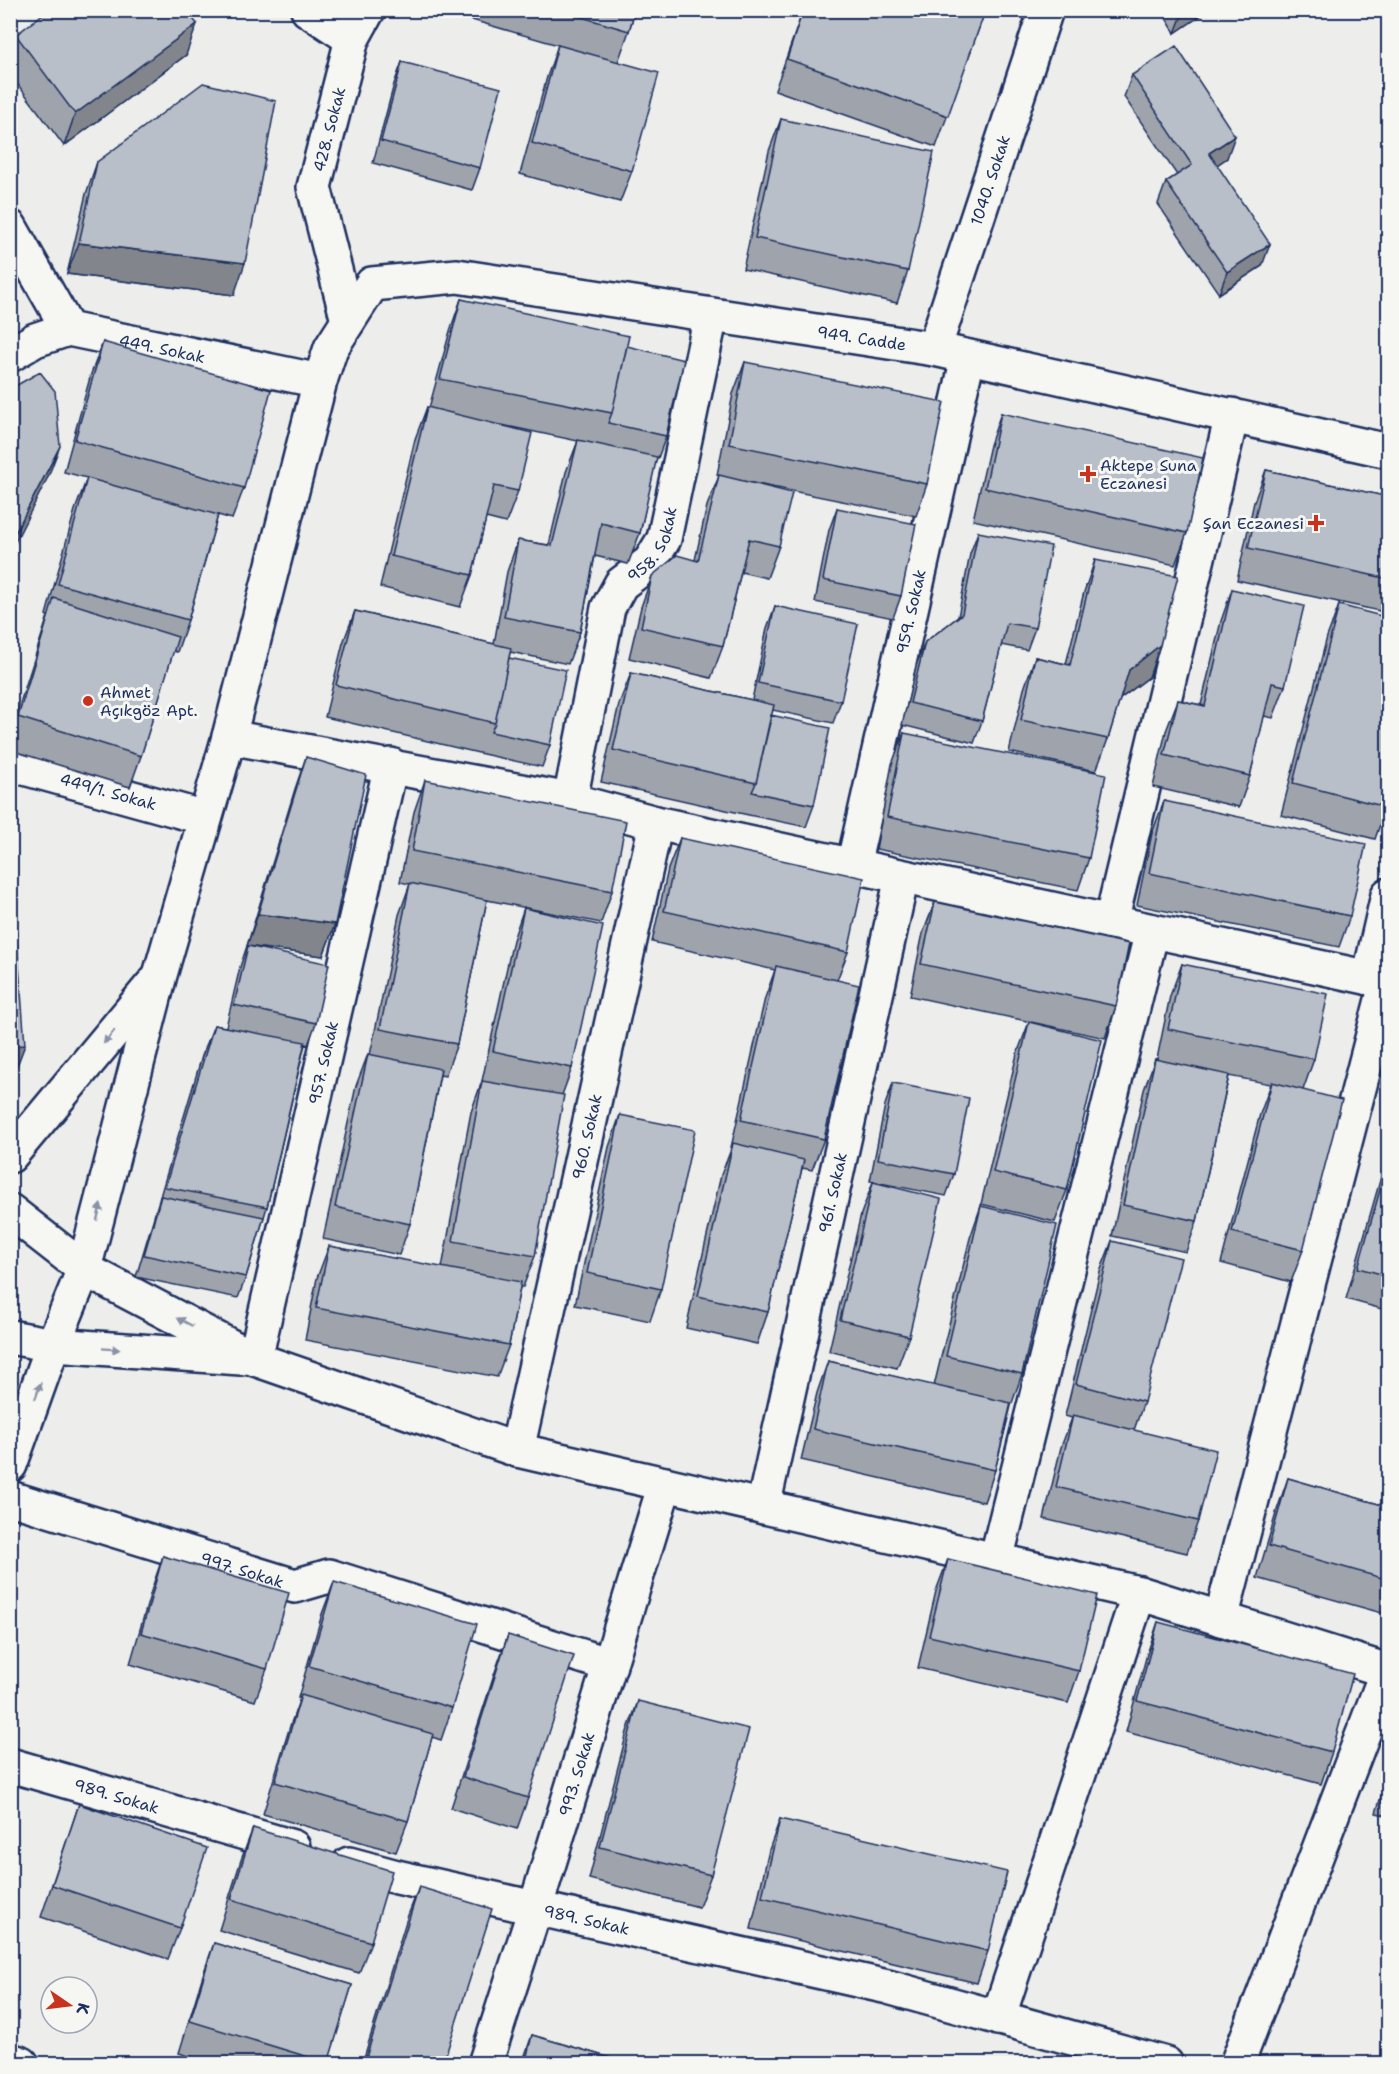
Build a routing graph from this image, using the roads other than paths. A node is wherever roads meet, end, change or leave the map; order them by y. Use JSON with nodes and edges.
{"nodes":[{"id":1,"x":308,"y":10,"type":"edge"},
{"id":2,"x":368,"y":10,"type":"edge"},
{"id":3,"x":1046,"y":10,"type":"edge"},
{"id":4,"x":352,"y":39,"type":"junction"},
{"id":5,"x":10,"y":227,"type":"edge"},
{"id":6,"x":711,"y":315,"type":"junction"},
{"id":7,"x":348,"y":321,"type":"junction"},
{"id":8,"x":68,"y":329,"type":"junction"},
{"id":9,"x":934,"y":350,"type":"junction"},
{"id":10,"x":10,"y":355,"type":"edge"},
{"id":11,"x":968,"y":357,"type":"junction"},
{"id":12,"x":320,"y":381,"type":"junction"},
{"id":13,"x":1232,"y":415,"type":"junction"},
{"id":14,"x":1389,"y":451,"type":"edge"},
{"id":15,"x":229,"y":737,"type":"junction"},
{"id":16,"x":10,"y":764,"type":"edge"},
{"id":17,"x":391,"y":765,"type":"junction"},
{"id":18,"x":570,"y":800,"type":"junction"},
{"id":19,"x":205,"y":818,"type":"junction"},
{"id":20,"x":656,"y":823,"type":"junction"},
{"id":21,"x":853,"y":866,"type":"junction"},
{"id":22,"x":902,"y":877,"type":"junction"},
{"id":23,"x":1389,"y":895,"type":"edge"},
{"id":24,"x":1111,"y":922,"type":"junction"},
{"id":25,"x":1152,"y":931,"type":"junction"},
{"id":26,"x":159,"y":975,"type":"junction"},
{"id":27,"x":1383,"y":980,"type":"edge"},
{"id":28,"x":10,"y":1156,"type":"edge"},
{"id":29,"x":10,"y":1211,"type":"edge"},
{"id":30,"x":84,"y":1269,"type":"junction"},
{"id":31,"x":10,"y":1337,"type":"edge"},
{"id":32,"x":53,"y":1345,"type":"junction"},
{"id":33,"x":255,"y":1359,"type":"junction"},
{"id":34,"x":517,"y":1450,"type":"junction"},
{"id":35,"x":10,"y":1465,"type":"edge"},
{"id":36,"x":665,"y":1484,"type":"junction"},
{"id":37,"x":10,"y":1498,"type":"edge"},
{"id":38,"x":764,"y":1507,"type":"junction"},
{"id":39,"x":996,"y":1560,"type":"junction"},
{"id":40,"x":1139,"y":1593,"type":"junction"},
{"id":41,"x":1221,"y":1619,"type":"junction"},
{"id":42,"x":610,"y":1665,"type":"junction"},
{"id":43,"x":1388,"y":1671,"type":"edge"},
{"id":44,"x":10,"y":1766,"type":"edge"},
{"id":45,"x":536,"y":1909,"type":"junction"},
{"id":46,"x":998,"y":2018,"type":"junction"},
{"id":47,"x":10,"y":2060,"type":"edge"},
{"id":48,"x":22,"y":2064,"type":"edge"},
{"id":49,"x":485,"y":2064,"type":"edge"},
{"id":50,"x":1166,"y":2064,"type":"edge"},
{"id":51,"x":1237,"y":2064,"type":"edge"}],
"edges":[{"from":1,"to":4,"type":"street"},
{"from":2,"to":4,"type":"street","name":"428. Sokak"},
{"from":3,"to":9,"type":"street","name":"1040. Sokak"},
{"from":4,"to":7,"type":"street","name":"428. Sokak"},
{"from":5,"to":8,"type":"street"},
{"from":6,"to":7,"type":"street","name":"949. Cadde"},
{"from":6,"to":9,"type":"street","name":"949. Cadde"},
{"from":6,"to":18,"type":"street","name":"958. Sokak"},
{"from":7,"to":12,"type":"street"},
{"from":8,"to":10,"type":"street"},
{"from":8,"to":12,"type":"street","name":"449. Sokak"},
{"from":9,"to":11,"type":"street","name":"949. Cadde"},
{"from":11,"to":13,"type":"street","name":"949. Cadde"},
{"from":11,"to":21,"type":"street","name":"959. Sokak"},
{"from":12,"to":15,"type":"street"},
{"from":13,"to":14,"type":"street","name":"949. Cadde"},
{"from":13,"to":24,"type":"street"},
{"from":15,"to":17,"type":"street"},
{"from":15,"to":19,"type":"street"},
{"from":16,"to":19,"type":"street","name":"449/1. Sokak"},
{"from":17,"to":18,"type":"street"},
{"from":17,"to":33,"type":"street","name":"957. Sokak"},
{"from":18,"to":20,"type":"street"},
{"from":19,"to":26,"type":"street"},
{"from":20,"to":21,"type":"street"},
{"from":20,"to":34,"type":"street","name":"960. Sokak"},
{"from":21,"to":22,"type":"street"},
{"from":22,"to":24,"type":"street"},
{"from":22,"to":38,"type":"street","name":"961. Sokak"},
{"from":23,"to":27,"type":"street"},
{"from":24,"to":25,"type":"street"},
{"from":25,"to":27,"type":"street"},
{"from":25,"to":39,"type":"street"},
{"from":26,"to":28,"type":"street","one_way":true},
{"from":30,"to":26,"type":"street","one_way":true},
{"from":27,"to":41,"type":"street"},
{"from":29,"to":30,"type":"street"},
{"from":30,"to":32,"type":"street"},
{"from":33,"to":30,"type":"street","one_way":true},
{"from":31,"to":32,"type":"street"},
{"from":32,"to":33,"type":"street","one_way":true},
{"from":35,"to":32,"type":"street","one_way":true},
{"from":33,"to":34,"type":"street"},
{"from":34,"to":36,"type":"street"},
{"from":36,"to":38,"type":"street"},
{"from":36,"to":42,"type":"street","name":"993. Sokak"},
{"from":37,"to":42,"type":"street","name":"997. Sokak"},
{"from":38,"to":39,"type":"street"},
{"from":39,"to":40,"type":"street"},
{"from":40,"to":41,"type":"street"},
{"from":40,"to":46,"type":"street"},
{"from":41,"to":43,"type":"street"},
{"from":42,"to":45,"type":"street","name":"993. Sokak"},
{"from":43,"to":51,"type":"street"},
{"from":44,"to":45,"type":"street","name":"989. Sokak"},
{"from":45,"to":46,"type":"street","name":"989. Sokak"},
{"from":45,"to":49,"type":"street","name":"993. Sokak"},
{"from":46,"to":50,"type":"street","name":"989. Sokak"},
{"from":47,"to":48,"type":"street"}]}
